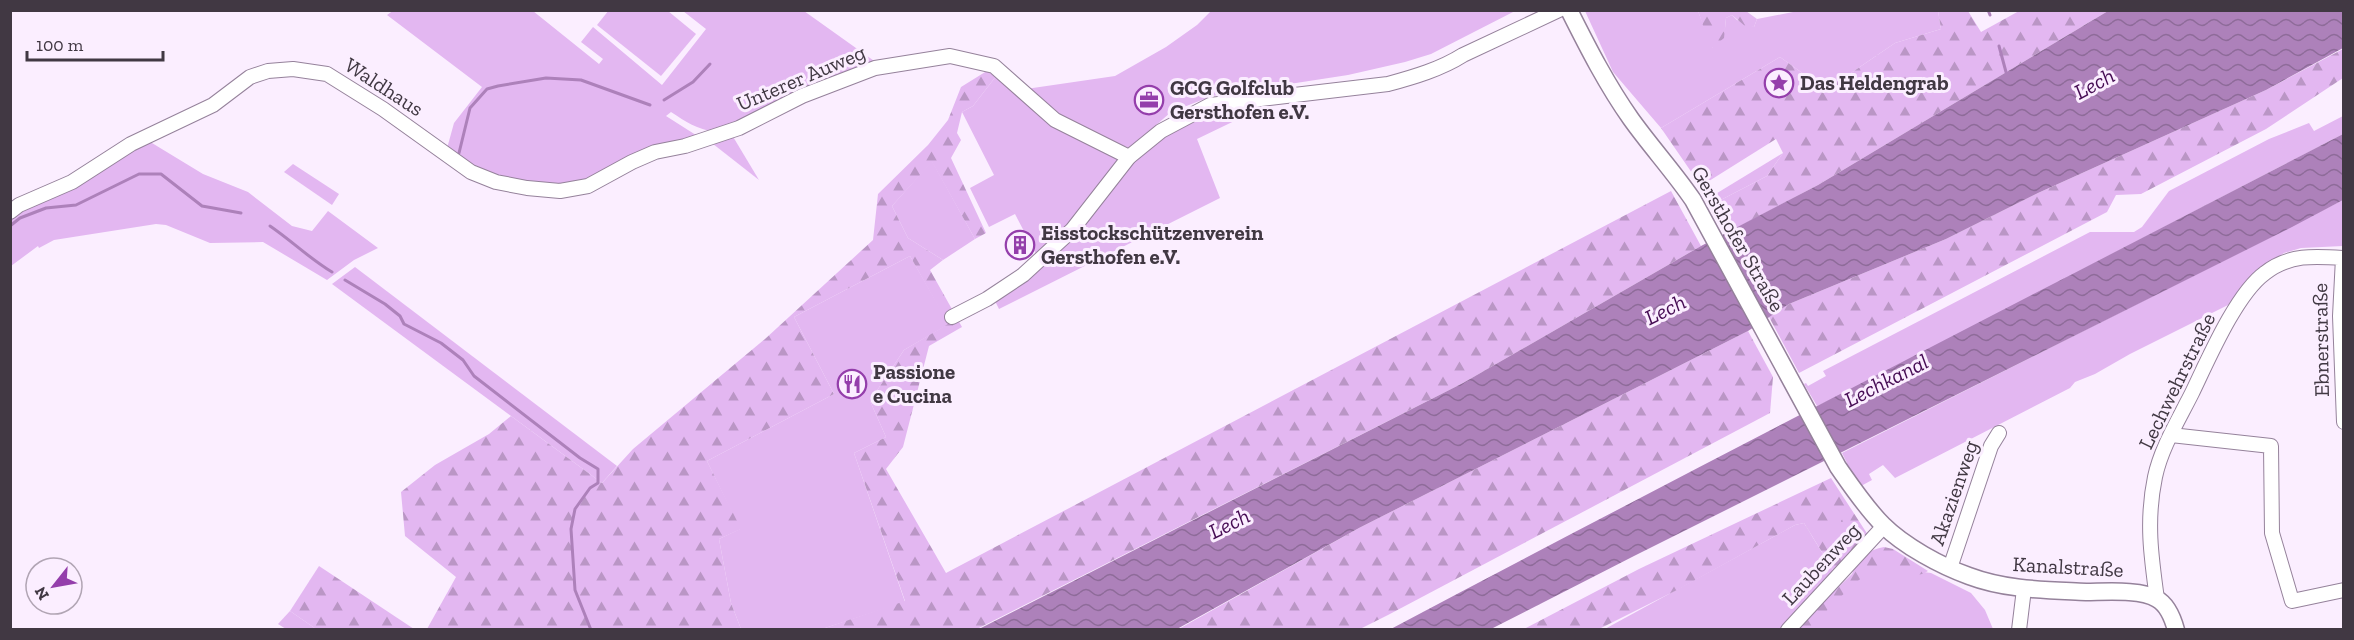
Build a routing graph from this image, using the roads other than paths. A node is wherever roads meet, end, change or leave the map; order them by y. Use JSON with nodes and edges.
{"nodes":[{"id":1,"x":1559,"y":10,"type":"edge"},
{"id":2,"x":1569,"y":10,"type":"edge"},
{"id":3,"x":712,"y":136,"type":"joint"},
{"id":4,"x":1129,"y":157,"type":"junction"},
{"id":5,"x":10,"y":212,"type":"edge"},
{"id":6,"x":2343,"y":258,"type":"edge"},
{"id":7,"x":952,"y":317,"type":"dead end"},
{"id":8,"x":2343,"y":422,"type":"edge"},
{"id":9,"x":1999,"y":433,"type":"dead end"},
{"id":10,"x":2171,"y":435,"type":"junction"},
{"id":11,"x":1838,"y":467,"type":"joint"},
{"id":12,"x":1884,"y":526,"type":"junction"},
{"id":13,"x":1950,"y":568,"type":"junction"},
{"id":14,"x":2024,"y":589,"type":"junction"},
{"id":15,"x":2343,"y":590,"type":"edge"},
{"id":16,"x":2157,"y":599,"type":"junction"},
{"id":17,"x":1788,"y":630,"type":"edge"},
{"id":18,"x":2019,"y":630,"type":"edge"},
{"id":19,"x":2176,"y":630,"type":"edge"}],
"edges":[{"from":1,"to":4,"type":"street"},
{"from":2,"to":11,"type":"main road","name":"Gersthofer Straße"},
{"from":3,"to":4,"type":"street","name":"Unterer Auweg"},
{"from":3,"to":5,"type":"street","name":"Waldhaus"},
{"from":4,"to":7,"type":"street"},
{"from":6,"to":8,"type":"street","name":"Ebnerstraße"},
{"from":6,"to":10,"type":"street","name":"Lechwehrstraße"},
{"from":9,"to":13,"type":"street","name":"Akazienweg"},
{"from":10,"to":15,"type":"street"},
{"from":10,"to":16,"type":"street","name":"Lechwehrstraße"},
{"from":11,"to":12,"type":"main road","name":"Kanalstraße"},
{"from":12,"to":13,"type":"main road","name":"Kanalstraße"},
{"from":12,"to":17,"type":"street","name":"Laubenweg"},
{"from":13,"to":14,"type":"main road","name":"Kanalstraße"},
{"from":14,"to":16,"type":"main road","name":"Kanalstraße"},
{"from":14,"to":18,"type":"street"},
{"from":16,"to":19,"type":"main road"}]}
